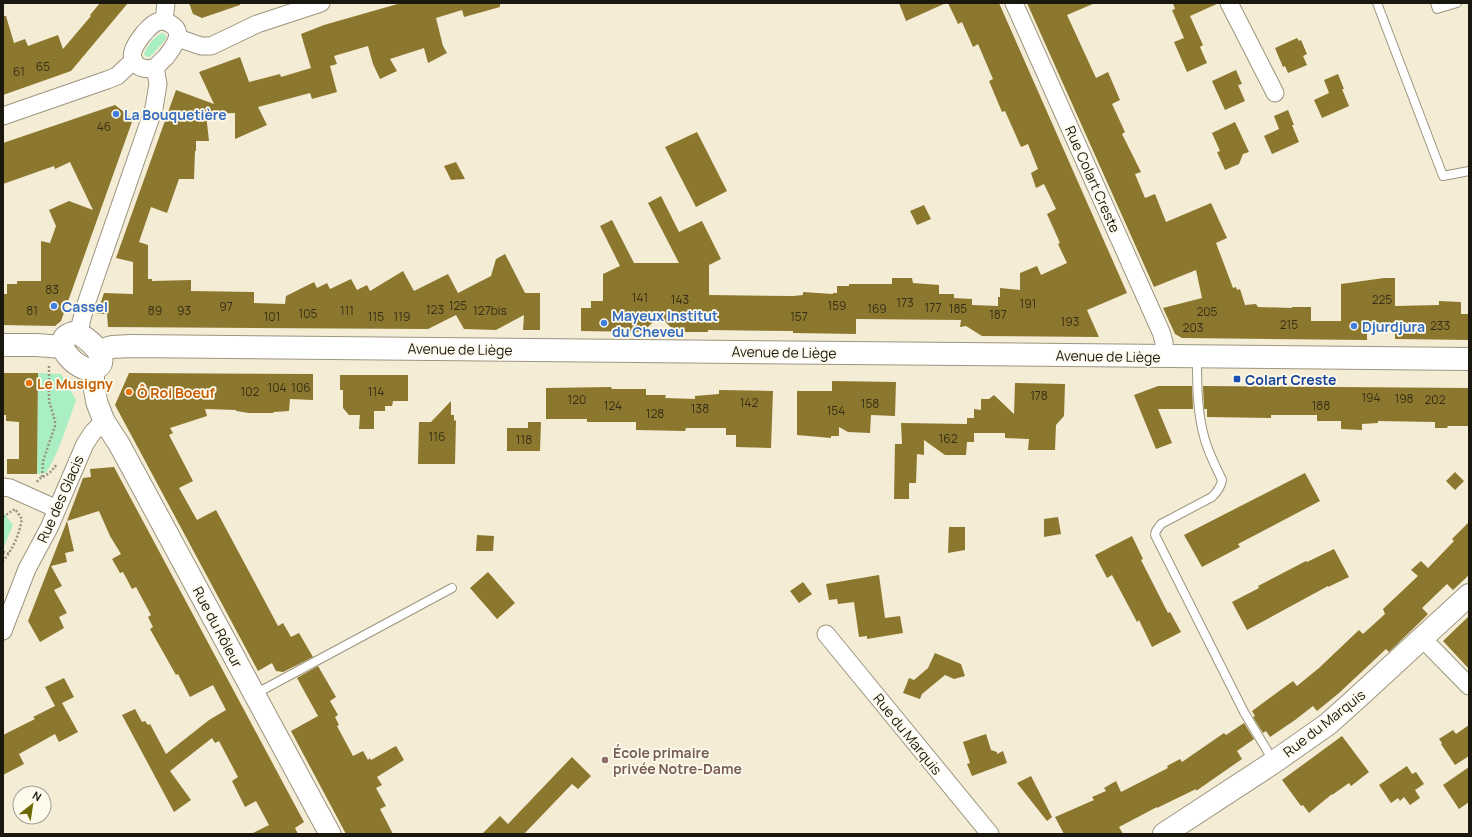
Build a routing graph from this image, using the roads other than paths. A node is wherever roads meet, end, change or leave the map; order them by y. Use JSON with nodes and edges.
{"nodes":[{"id":1,"x":166,"y":3,"type":"edge"},
{"id":2,"x":321,"y":3,"type":"edge"},
{"id":3,"x":1014,"y":3,"type":"edge"},
{"id":4,"x":1229,"y":3,"type":"edge"},
{"id":5,"x":1377,"y":3,"type":"edge"},
{"id":6,"x":1435,"y":3,"type":"edge"},
{"id":7,"x":1457,"y":3,"type":"edge"},
{"id":8,"x":164,"y":21,"type":"junction"},
{"id":9,"x":178,"y":38,"type":"junction"},
{"id":10,"x":134,"y":60,"type":"junction"},
{"id":11,"x":155,"y":67,"type":"junction"},
{"id":12,"x":1275,"y":93,"type":"dead end"},
{"id":13,"x":3,"y":116,"type":"edge"},
{"id":14,"x":1469,"y":171,"type":"edge"},
{"id":15,"x":80,"y":334,"type":"junction"},
{"id":16,"x":3,"y":345,"type":"edge"},
{"id":17,"x":63,"y":347,"type":"junction"},
{"id":18,"x":1164,"y":356,"type":"junction"},
{"id":19,"x":1197,"y":356,"type":"junction"},
{"id":20,"x":1469,"y":359,"type":"edge"},
{"id":21,"x":96,"y":360,"type":"junction"},
{"id":22,"x":104,"y":422,"type":"junction"},
{"id":23,"x":3,"y":487,"type":"edge"},
{"id":24,"x":57,"y":509,"type":"junction"},
{"id":25,"x":452,"y":588,"type":"dead end"},
{"id":26,"x":1469,"y":594,"type":"edge"},
{"id":27,"x":3,"y":631,"type":"edge"},
{"id":28,"x":826,"y":634,"type":"dead end"},
{"id":29,"x":1422,"y":638,"type":"junction"},
{"id":30,"x":1469,"y":686,"type":"edge"},
{"id":31,"x":254,"y":694,"type":"junction"},
{"id":32,"x":1274,"y":762,"type":"junction"},
{"id":33,"x":330,"y":834,"type":"edge"},
{"id":34,"x":990,"y":834,"type":"edge"},
{"id":35,"x":1164,"y":834,"type":"edge"}],
"edges":[{"from":1,"to":8,"type":"street"},
{"from":2,"to":9,"type":"street"},
{"from":3,"to":18,"type":"street","name":"Rue Colart Creste"},
{"from":4,"to":12,"type":"street"},
{"from":5,"to":14,"type":"lane"},
{"from":6,"to":7,"type":"lane"},
{"from":8,"to":9,"type":"street"},
{"from":8,"to":10,"type":"street"},
{"from":9,"to":11,"type":"street"},
{"from":10,"to":11,"type":"street"},
{"from":10,"to":13,"type":"street"},
{"from":11,"to":15,"type":"street"},
{"from":15,"to":17,"type":"main road"},
{"from":15,"to":21,"type":"main road"},
{"from":16,"to":17,"type":"main road"},
{"from":17,"to":21,"type":"main road"},
{"from":18,"to":19,"type":"main road","name":"Avenue de Liège"},
{"from":18,"to":21,"type":"main road","name":"Avenue de Liège"},
{"from":19,"to":20,"type":"main road","name":"Avenue de Liège"},
{"from":19,"to":32,"type":"lane"},
{"from":21,"to":22,"type":"street"},
{"from":22,"to":24,"type":"street","name":"Rue des Glacis"},
{"from":22,"to":31,"type":"street","name":"Rue du Rôleur"},
{"from":23,"to":24,"type":"street"},
{"from":24,"to":27,"type":"street","name":"Rue des Glacis"},
{"from":25,"to":31,"type":"lane"},
{"from":26,"to":29,"type":"main road","name":"Rue du Marquis"},
{"from":28,"to":34,"type":"street","name":"Rue du Marquis"},
{"from":29,"to":30,"type":"street"},
{"from":29,"to":32,"type":"main road","name":"Rue du Marquis"},
{"from":31,"to":33,"type":"street","name":"Rue du Rôleur"},
{"from":32,"to":35,"type":"main road","name":"Rue du Marquis"}]}
